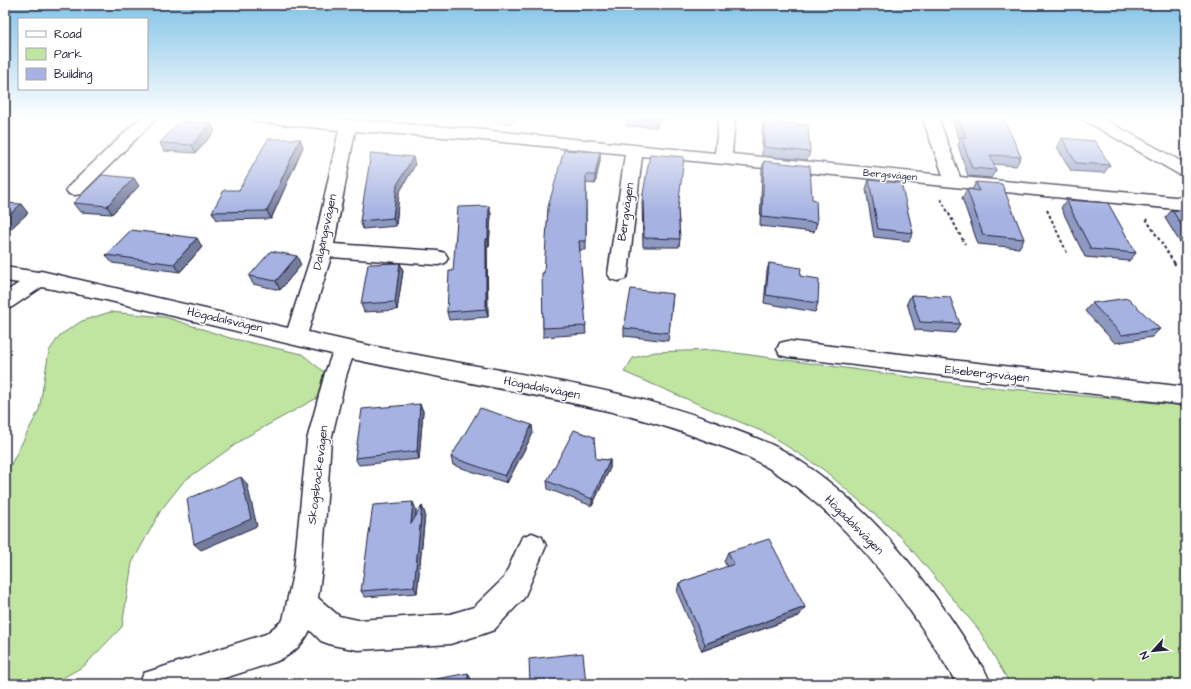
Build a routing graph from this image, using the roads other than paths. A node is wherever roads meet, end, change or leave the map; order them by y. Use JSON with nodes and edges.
{"nodes":[{"id":1,"x":117,"y":149,"type":"edge"},
{"id":2,"x":342,"y":149,"type":"edge"},
{"id":3,"x":625,"y":149,"type":"edge"},
{"id":4,"x":724,"y":149,"type":"edge"},
{"id":5,"x":942,"y":149,"type":"edge"},
{"id":6,"x":1147,"y":149,"type":"edge"},
{"id":7,"x":634,"y":150,"type":"junction"},
{"id":8,"x":723,"y":158,"type":"junction"},
{"id":9,"x":1186,"y":170,"type":"edge"},
{"id":10,"x":953,"y":180,"type":"junction"},
{"id":11,"x":75,"y":190,"type":"dead end"},
{"id":12,"x":1186,"y":204,"type":"edge"},
{"id":13,"x":323,"y":250,"type":"junction"},
{"id":14,"x":438,"y":258,"type":"dead end"},
{"id":15,"x":5,"y":274,"type":"edge"},
{"id":16,"x":618,"y":274,"type":"dead end"},
{"id":17,"x":41,"y":278,"type":"junction"},
{"id":18,"x":5,"y":302,"type":"edge"},
{"id":19,"x":296,"y":337,"type":"junction"},
{"id":20,"x":345,"y":349,"type":"junction"},
{"id":21,"x":788,"y":349,"type":"dead end"},
{"id":22,"x":1186,"y":396,"type":"edge"},
{"id":23,"x":532,"y":546,"type":"dead end"},
{"id":24,"x":302,"y":604,"type":"junction"},
{"id":25,"x":155,"y":684,"type":"edge"},
{"id":26,"x":975,"y":684,"type":"edge"}],
"edges":[{"from":1,"to":11,"type":"street"},
{"from":2,"to":13,"type":"street","name":"Dalgångsvägen"},
{"from":3,"to":7,"type":"street","name":"Bergsvägen"},
{"from":4,"to":8,"type":"street"},
{"from":5,"to":10,"type":"street"},
{"from":6,"to":9,"type":"street"},
{"from":7,"to":8,"type":"street","name":"Bergsvägen"},
{"from":7,"to":16,"type":"street","name":"Bergvägen"},
{"from":8,"to":10,"type":"street","name":"Bergsvägen"},
{"from":10,"to":12,"type":"street","name":"Bergsvägen"},
{"from":13,"to":14,"type":"street"},
{"from":13,"to":19,"type":"street","name":"Dalgångsvägen"},
{"from":15,"to":17,"type":"street","name":"Högadalsvägen"},
{"from":17,"to":18,"type":"street"},
{"from":17,"to":19,"type":"street","name":"Högadalsvägen"},
{"from":19,"to":20,"type":"street","name":"Högadalsvägen"},
{"from":20,"to":24,"type":"street","name":"Skogsbackevägen"},
{"from":20,"to":26,"type":"street","name":"Högadalsvägen"},
{"from":21,"to":22,"type":"street","name":"Elsebergsvägen"},
{"from":23,"to":24,"type":"street"},
{"from":24,"to":25,"type":"street","name":"Skogsbackevägen"}]}
